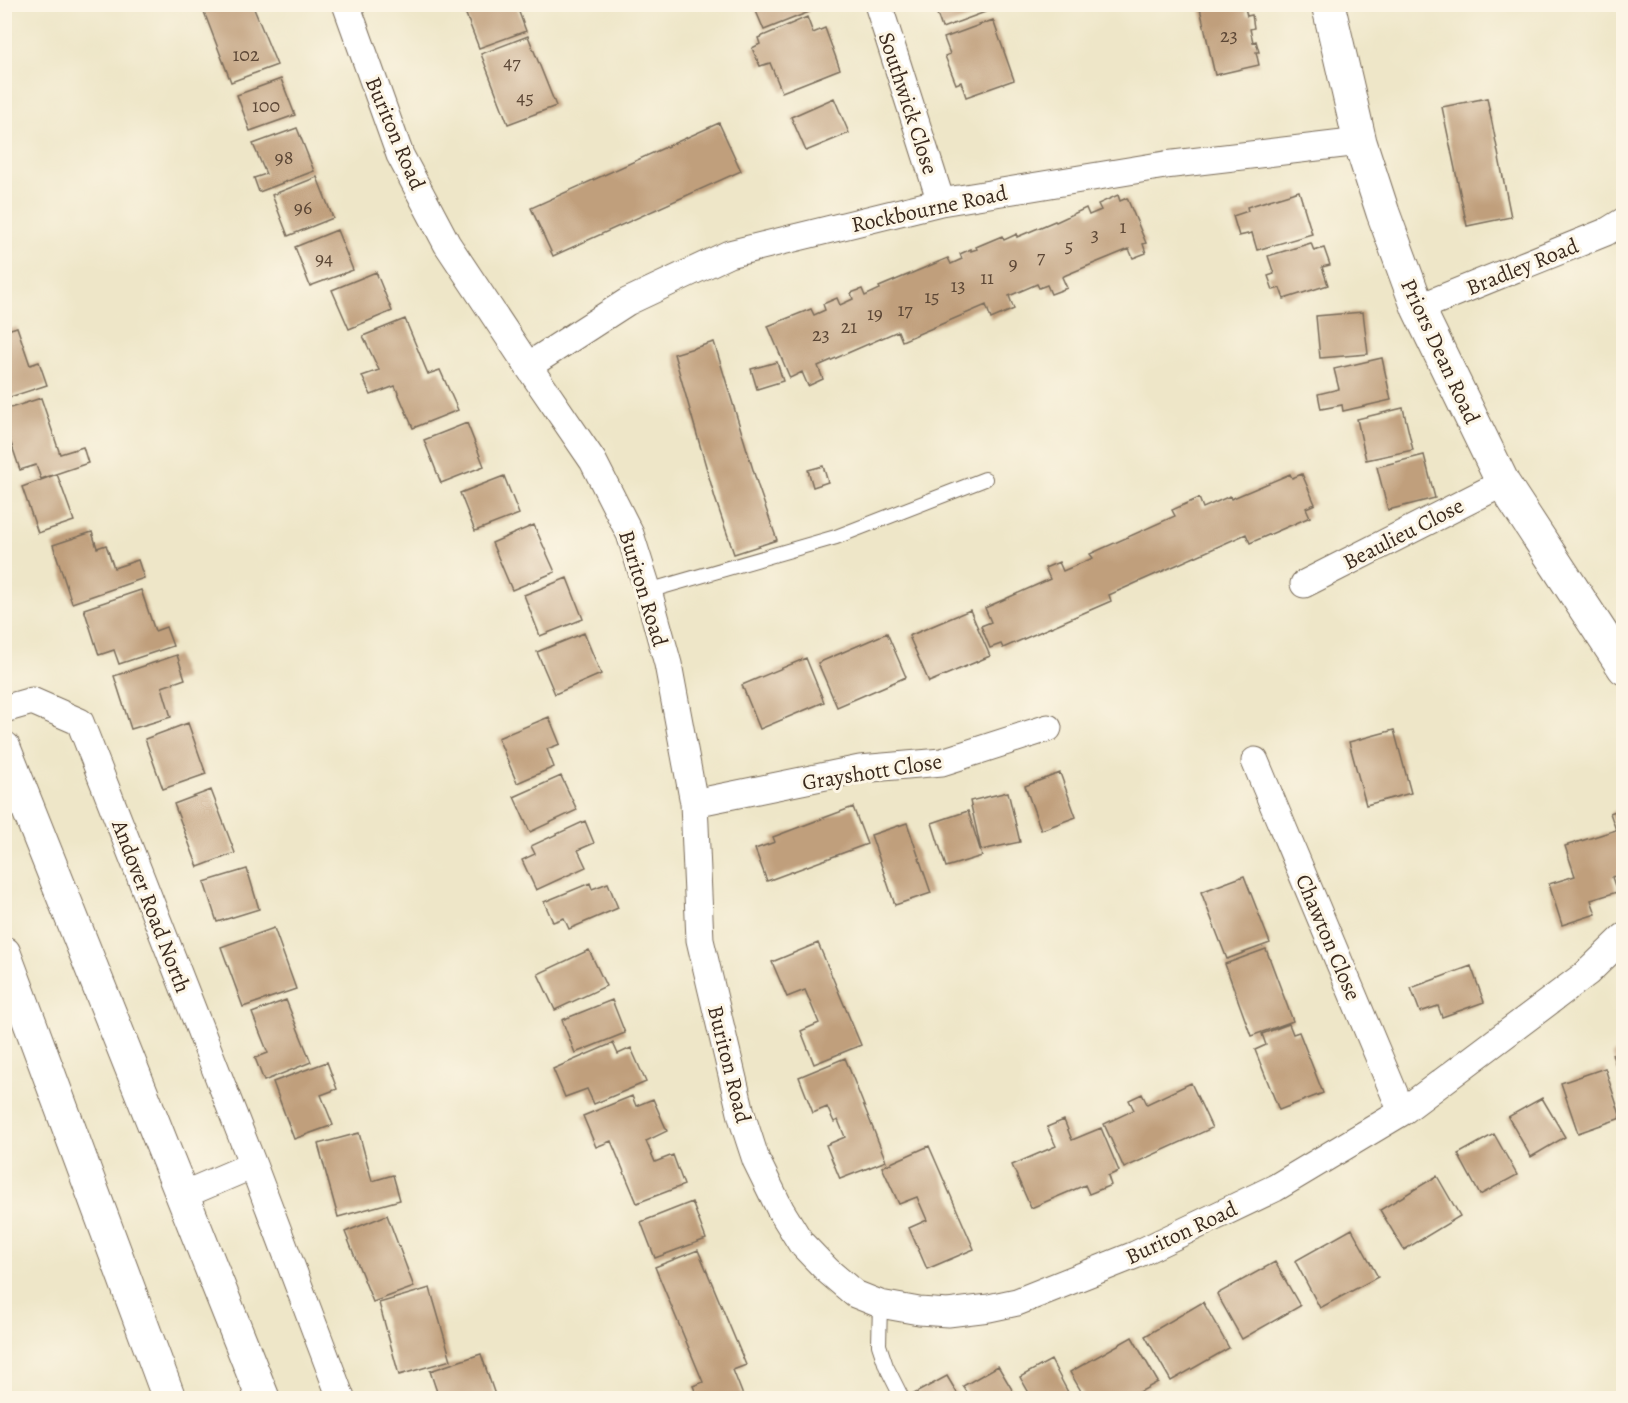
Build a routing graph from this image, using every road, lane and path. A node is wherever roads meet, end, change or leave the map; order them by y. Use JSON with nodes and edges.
{"nodes":[{"id":1,"x":346,"y":4,"type":"edge"},
{"id":2,"x":878,"y":4,"type":"edge"},
{"id":3,"x":1328,"y":4,"type":"edge"},
{"id":4,"x":1360,"y":142,"type":"junction"},
{"id":5,"x":940,"y":202,"type":"junction"},
{"id":6,"x":1623,"y":221,"type":"edge"},
{"id":7,"x":1419,"y":308,"type":"junction"},
{"id":8,"x":528,"y":366,"type":"junction"},
{"id":9,"x":985,"y":479,"type":"dead end"},
{"id":10,"x":1503,"y":483,"type":"junction"},
{"id":11,"x":1304,"y":584,"type":"dead end"},
{"id":12,"x":648,"y":591,"type":"junction"},
{"id":13,"x":1623,"y":668,"type":"edge"},
{"id":14,"x":4,"y":710,"type":"edge"},
{"id":15,"x":1047,"y":728,"type":"dead end"},
{"id":16,"x":4,"y":748,"type":"edge"},
{"id":17,"x":1255,"y":761,"type":"dead end"},
{"id":18,"x":694,"y":803,"type":"junction"},
{"id":19,"x":1623,"y":938,"type":"edge"},
{"id":20,"x":4,"y":953,"type":"edge"},
{"id":21,"x":1402,"y":1112,"type":"junction"},
{"id":22,"x":253,"y":1165,"type":"junction"},
{"id":23,"x":183,"y":1195,"type":"junction"},
{"id":24,"x":880,"y":1304,"type":"junction"},
{"id":25,"x":169,"y":1398,"type":"edge"},
{"id":26,"x":263,"y":1398,"type":"edge"},
{"id":27,"x":341,"y":1398,"type":"edge"},
{"id":28,"x":902,"y":1398,"type":"edge"}],
"edges":[{"from":1,"to":8,"type":"street","name":"Buriton Road"},
{"from":2,"to":5,"type":"street","name":"Southwick Close"},
{"from":3,"to":4,"type":"main road","name":"Priors Dean Road"},
{"from":4,"to":5,"type":"street","name":"Rockbourne Road"},
{"from":4,"to":7,"type":"main road","name":"Priors Dean Road"},
{"from":5,"to":8,"type":"street","name":"Rockbourne Road"},
{"from":6,"to":7,"type":"street","name":"Bradley Road"},
{"from":7,"to":10,"type":"main road","name":"Priors Dean Road"},
{"from":8,"to":12,"type":"street","name":"Buriton Road"},
{"from":9,"to":12,"type":"lane"},
{"from":10,"to":11,"type":"street","name":"Beaulieu Close"},
{"from":10,"to":13,"type":"main road","name":"Priors Dean Road"},
{"from":12,"to":18,"type":"street","name":"Buriton Road"},
{"from":14,"to":22,"type":"street","name":"Andover Road North"},
{"from":15,"to":18,"type":"street","name":"Grayshott Close"},
{"from":16,"to":23,"type":"main road"},
{"from":17,"to":21,"type":"street","name":"Chawton Close"},
{"from":18,"to":24,"type":"street","name":"Buriton Road"},
{"from":19,"to":21,"type":"street","name":"Buriton Road"},
{"from":20,"to":25,"type":"main road"},
{"from":21,"to":24,"type":"street","name":"Buriton Road"},
{"from":22,"to":23,"type":"street"},
{"from":22,"to":27,"type":"street","name":"Andover Road North"},
{"from":23,"to":26,"type":"main road"},
{"from":24,"to":28,"type":"lane"}]}
